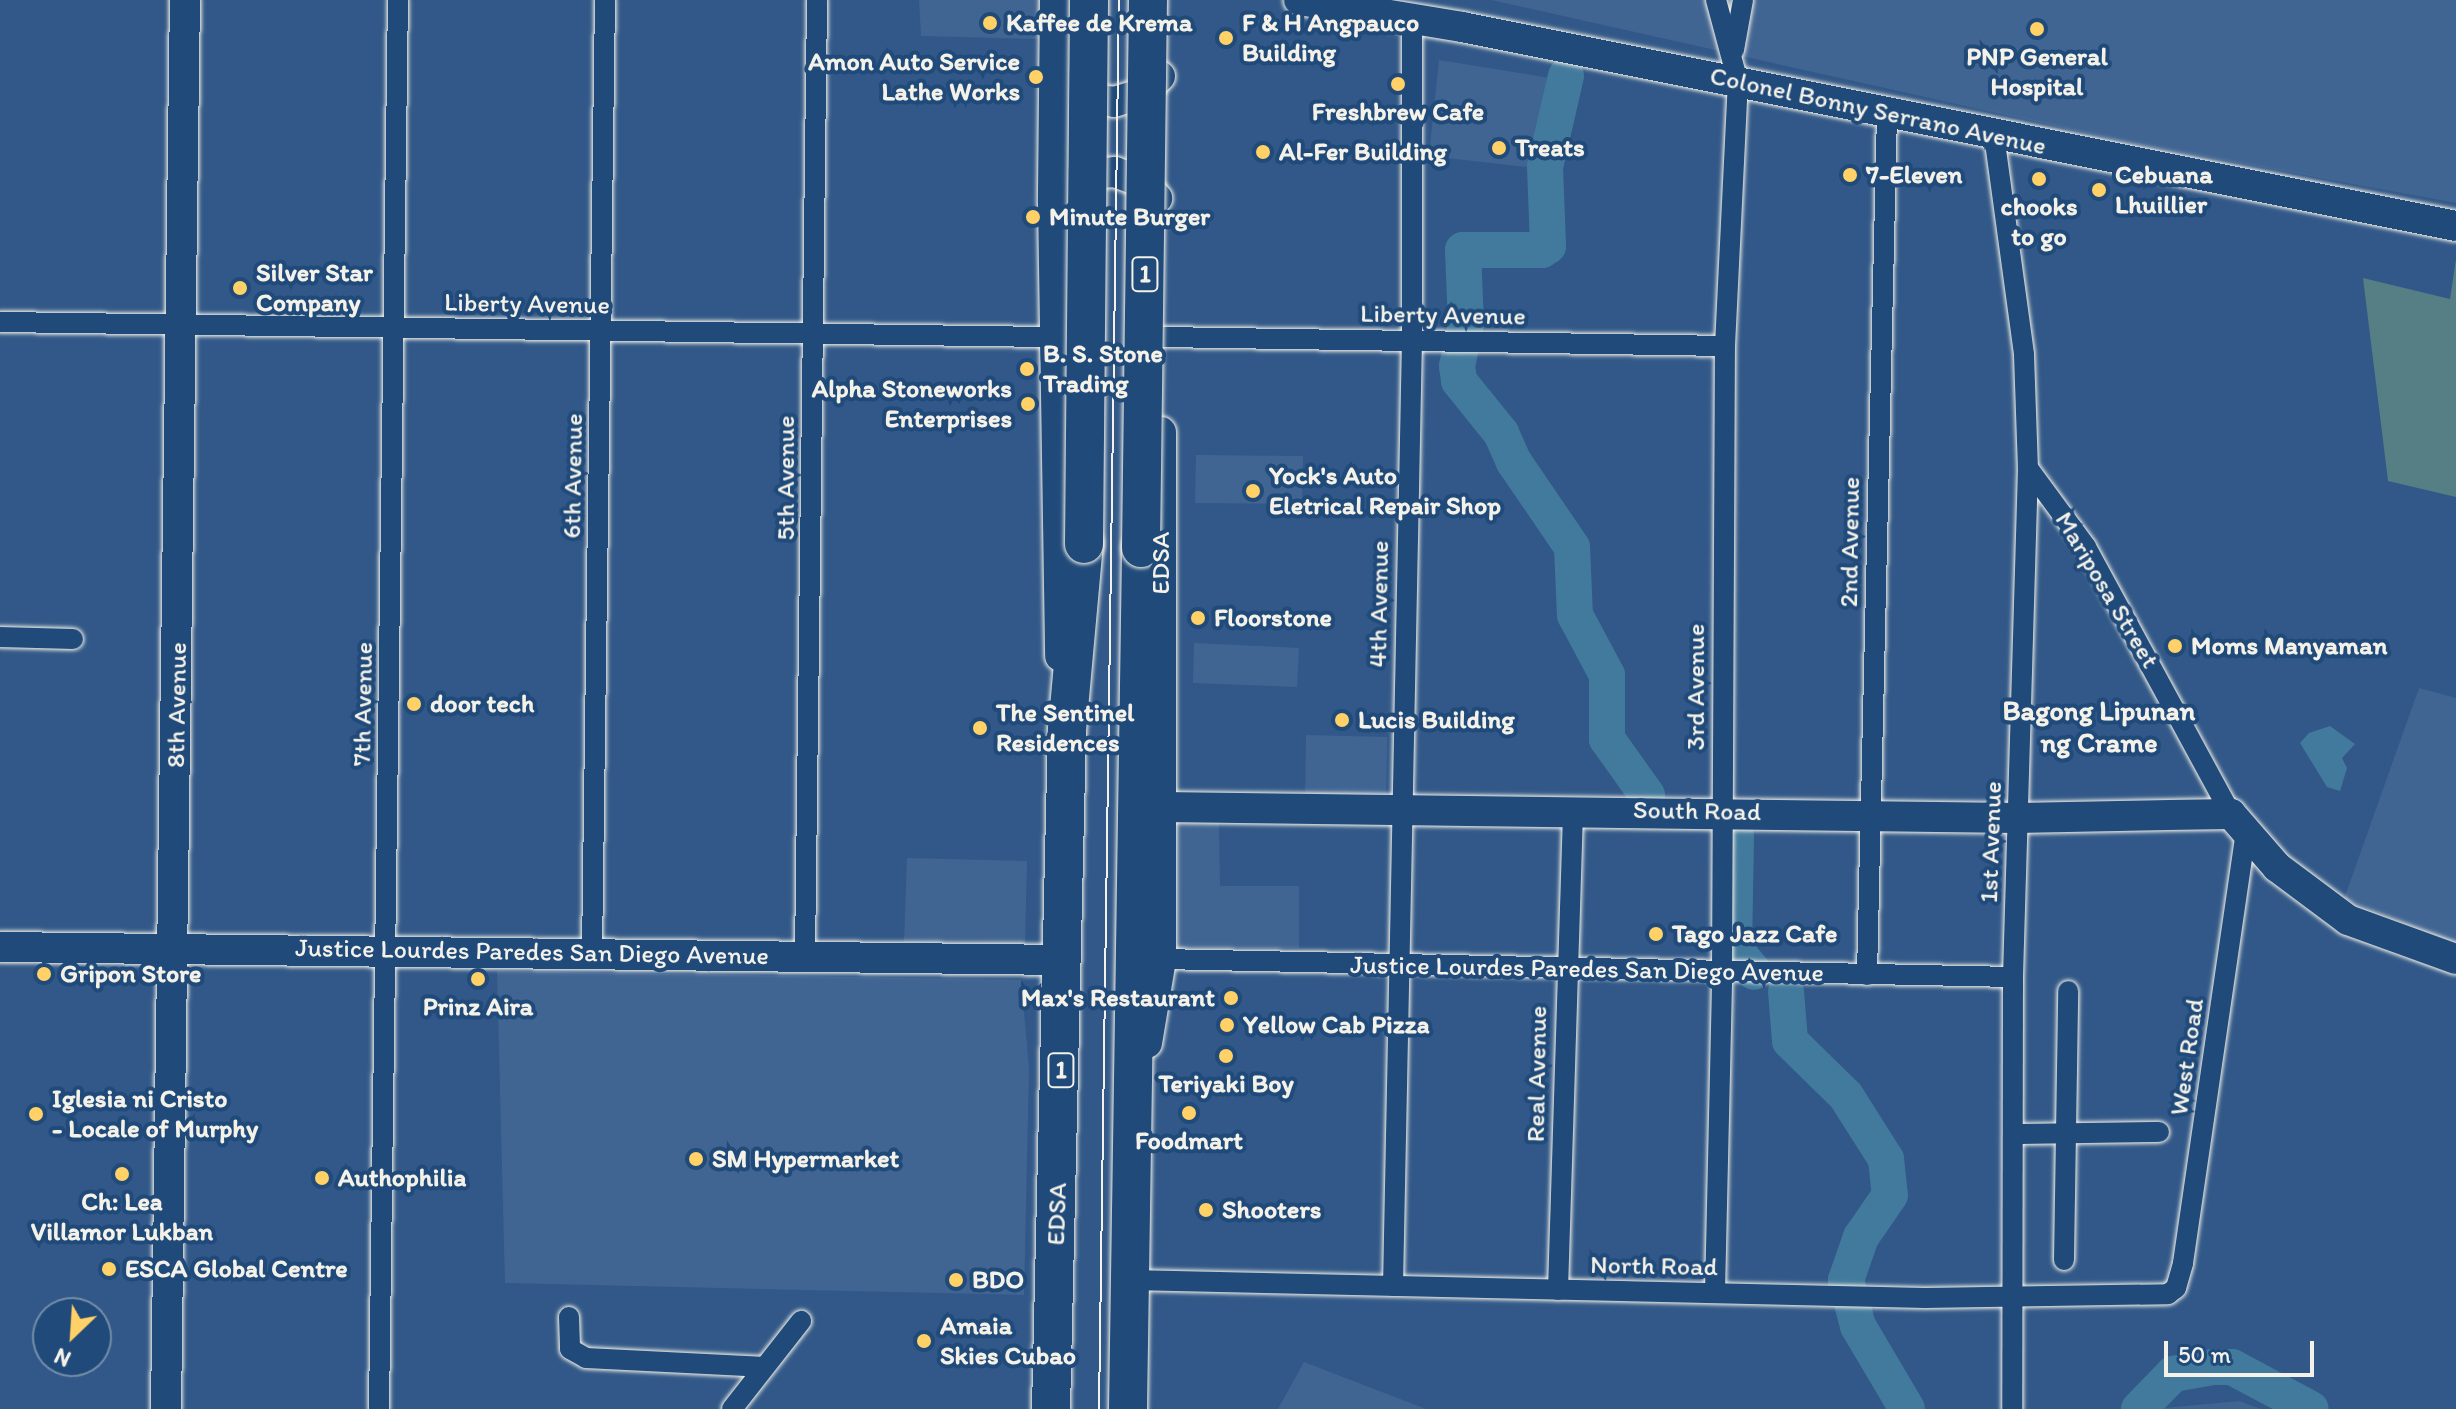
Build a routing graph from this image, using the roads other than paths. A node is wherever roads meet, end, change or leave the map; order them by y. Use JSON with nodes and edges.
{"nodes":[{"id":1,"x":185,"y":0,"type":"edge"},
{"id":2,"x":398,"y":0,"type":"edge"},
{"id":3,"x":605,"y":0,"type":"edge"},
{"id":4,"x":817,"y":0,"type":"edge"},
{"id":5,"x":1055,"y":0,"type":"edge"},
{"id":6,"x":1089,"y":0,"type":"edge"},
{"id":7,"x":1148,"y":0,"type":"edge"},
{"id":8,"x":1167,"y":0,"type":"edge"},
{"id":9,"x":1299,"y":0,"type":"edge"},
{"id":10,"x":1743,"y":0,"type":"edge"},
{"id":11,"x":1719,"y":10,"type":"edge"},
{"id":12,"x":1412,"y":19,"type":"junction"},
{"id":13,"x":1054,"y":65,"type":"junction"},
{"id":14,"x":1165,"y":67,"type":"junction"},
{"id":15,"x":1736,"y":68,"type":"junction"},
{"id":16,"x":1887,"y":111,"type":"junction"},
{"id":17,"x":1994,"y":135,"type":"junction"},
{"id":18,"x":1053,"y":202,"type":"junction"},
{"id":19,"x":1163,"y":210,"type":"junction"},
{"id":20,"x":2456,"y":226,"type":"edge"},
{"id":21,"x":0,"y":322,"type":"edge"},
{"id":22,"x":182,"y":325,"type":"junction"},
{"id":23,"x":393,"y":328,"type":"junction"},
{"id":24,"x":601,"y":331,"type":"junction"},
{"id":25,"x":813,"y":334,"type":"junction"},
{"id":26,"x":1054,"y":337,"type":"junction"},
{"id":27,"x":1161,"y":337,"type":"junction"},
{"id":28,"x":1412,"y":340,"type":"junction"},
{"id":29,"x":1725,"y":346,"type":"junction"},
{"id":30,"x":2028,"y":468,"type":"junction"},
{"id":31,"x":0,"y":637,"type":"edge"},
{"id":32,"x":73,"y":639,"type":"dead end"},
{"id":33,"x":1067,"y":730,"type":"junction"},
{"id":34,"x":1163,"y":807,"type":"junction"},
{"id":35,"x":1401,"y":808,"type":"junction"},
{"id":36,"x":1573,"y":810,"type":"junction"},
{"id":37,"x":1721,"y":811,"type":"junction"},
{"id":38,"x":1870,"y":814,"type":"junction"},
{"id":39,"x":2017,"y":818,"type":"junction"},
{"id":40,"x":2239,"y":823,"type":"junction"},
{"id":41,"x":0,"y":947,"type":"edge"},
{"id":42,"x":174,"y":948,"type":"junction"},
{"id":43,"x":387,"y":949,"type":"junction"},
{"id":44,"x":592,"y":953,"type":"junction"},
{"id":45,"x":805,"y":956,"type":"junction"},
{"id":46,"x":1161,"y":959,"type":"junction"},
{"id":47,"x":2456,"y":959,"type":"edge"},
{"id":48,"x":1064,"y":960,"type":"junction"},
{"id":49,"x":1399,"y":965,"type":"junction"},
{"id":50,"x":1565,"y":968,"type":"junction"},
{"id":51,"x":1722,"y":973,"type":"junction"},
{"id":52,"x":1867,"y":975,"type":"junction"},
{"id":53,"x":2013,"y":977,"type":"junction"},
{"id":54,"x":2068,"y":991,"type":"dead end"},
{"id":55,"x":1133,"y":1124,"type":"junction"},
{"id":56,"x":2067,"y":1132,"type":"junction"},
{"id":57,"x":2159,"y":1132,"type":"dead end"},
{"id":58,"x":2013,"y":1134,"type":"junction"},
{"id":59,"x":2064,"y":1260,"type":"dead end"},
{"id":60,"x":1130,"y":1280,"type":"junction"},
{"id":61,"x":1393,"y":1286,"type":"junction"},
{"id":62,"x":2176,"y":1288,"type":"joint"},
{"id":63,"x":1558,"y":1290,"type":"junction"},
{"id":64,"x":1715,"y":1293,"type":"junction"},
{"id":65,"x":2012,"y":1294,"type":"junction"},
{"id":66,"x":569,"y":1317,"type":"dead end"},
{"id":67,"x":801,"y":1321,"type":"dead end"},
{"id":68,"x":761,"y":1367,"type":"junction"},
{"id":69,"x":166,"y":1409,"type":"edge"},
{"id":70,"x":379,"y":1409,"type":"edge"},
{"id":71,"x":732,"y":1409,"type":"edge"},
{"id":72,"x":1051,"y":1409,"type":"edge"},
{"id":73,"x":1128,"y":1409,"type":"edge"},
{"id":74,"x":2012,"y":1409,"type":"edge"}],
"edges":[{"from":1,"to":22,"type":"street","name":"8th Avenue"},
{"from":2,"to":23,"type":"street","name":"7th Avenue"},
{"from":3,"to":24,"type":"street","name":"6th Avenue"},
{"from":4,"to":25,"type":"street","name":"5th Avenue"},
{"from":5,"to":13,"type":"street","name":"EDSA","number":"1"},
{"from":6,"to":33,"type":"highway","name":"EDSA","number":"1","bridge":true},
{"from":7,"to":55,"type":"highway","name":"EDSA","number":"1","bridge":true},
{"from":8,"to":14,"type":"street","name":"EDSA","number":"1"},
{"from":9,"to":12,"type":"street","name":"Colonel Bonny Serrano Avenue"},
{"from":10,"to":15,"type":"street","name":"3rd Avenue"},
{"from":11,"to":15,"type":"street"},
{"from":12,"to":15,"type":"street","name":"Colonel Bonny Serrano Avenue"},
{"from":12,"to":28,"type":"street","name":"4th Avenue"},
{"from":13,"to":14,"type":"street"},
{"from":13,"to":18,"type":"street","name":"EDSA","number":"1"},
{"from":14,"to":19,"type":"street","name":"EDSA","number":"1"},
{"from":15,"to":16,"type":"street","name":"Colonel Bonny Serrano Avenue"},
{"from":15,"to":29,"type":"street","name":"3rd Avenue"},
{"from":16,"to":17,"type":"street","name":"Colonel Bonny Serrano Avenue"},
{"from":16,"to":38,"type":"street","name":"2nd Avenue"},
{"from":17,"to":20,"type":"street","name":"Colonel Bonny Serrano Avenue"},
{"from":17,"to":30,"type":"street","name":"1st Avenue"},
{"from":18,"to":19,"type":"street"},
{"from":18,"to":26,"type":"street","name":"EDSA","number":"1"},
{"from":19,"to":27,"type":"street","name":"EDSA","number":"1"},
{"from":21,"to":22,"type":"street","name":"Liberty Avenue"},
{"from":22,"to":23,"type":"street","name":"Liberty Avenue"},
{"from":22,"to":42,"type":"street","name":"8th Avenue"},
{"from":23,"to":24,"type":"street","name":"Liberty Avenue"},
{"from":23,"to":43,"type":"street","name":"7th Avenue"},
{"from":24,"to":25,"type":"street","name":"Liberty Avenue"},
{"from":24,"to":44,"type":"street","name":"6th Avenue"},
{"from":25,"to":26,"type":"street","name":"Liberty Avenue"},
{"from":25,"to":45,"type":"street","name":"5th Avenue"},
{"from":26,"to":33,"type":"street","name":"EDSA","number":"1"},
{"from":27,"to":28,"type":"street","name":"Liberty Avenue"},
{"from":27,"to":34,"type":"street","name":"EDSA","number":"1"},
{"from":28,"to":29,"type":"street","name":"Liberty Avenue"},
{"from":28,"to":35,"type":"street","name":"4th Avenue"},
{"from":29,"to":37,"type":"street","name":"3rd Avenue"},
{"from":30,"to":39,"type":"street","name":"1st Avenue"},
{"from":30,"to":40,"type":"street","name":"Mariposa Street"},
{"from":31,"to":32,"type":"street"},
{"from":33,"to":48,"type":"highway","name":"EDSA","number":"1"},
{"from":34,"to":35,"type":"street","name":"South Road"},
{"from":34,"to":46,"type":"street","name":"EDSA","number":"1"},
{"from":35,"to":36,"type":"street","name":"South Road"},
{"from":35,"to":49,"type":"street","name":"4th Avenue"},
{"from":36,"to":37,"type":"street","name":"South Road"},
{"from":36,"to":50,"type":"street","name":"Real Avenue"},
{"from":37,"to":38,"type":"street","name":"South Road"},
{"from":37,"to":51,"type":"street","name":"3rd Avenue"},
{"from":38,"to":39,"type":"street","name":"South Road"},
{"from":38,"to":52,"type":"street","name":"2nd Avenue"},
{"from":39,"to":40,"type":"street","name":"South Road"},
{"from":39,"to":53,"type":"street","name":"1st Avenue"},
{"from":40,"to":47,"type":"street","name":"Mariposa Street"},
{"from":40,"to":62,"type":"street","name":"West Road"},
{"from":41,"to":42,"type":"street","name":"Justice Lourdes Paredes San Diego Avenue"},
{"from":42,"to":43,"type":"street","name":"Justice Lourdes Paredes San Diego Avenue"},
{"from":42,"to":69,"type":"street","name":"8th Avenue"},
{"from":43,"to":44,"type":"street","name":"Justice Lourdes Paredes San Diego Avenue"},
{"from":43,"to":70,"type":"street","name":"7th Avenue"},
{"from":44,"to":45,"type":"street","name":"Justice Lourdes Paredes San Diego Avenue"},
{"from":45,"to":48,"type":"street","name":"Justice Lourdes Paredes San Diego Avenue"},
{"from":46,"to":49,"type":"street","name":"Justice Lourdes Paredes San Diego Avenue"},
{"from":46,"to":55,"type":"street","name":"EDSA","number":"1"},
{"from":48,"to":72,"type":"highway","name":"EDSA","number":"1"},
{"from":49,"to":50,"type":"street","name":"Justice Lourdes Paredes San Diego Avenue"},
{"from":49,"to":61,"type":"street","name":"4th Avenue"},
{"from":50,"to":51,"type":"street","name":"Justice Lourdes Paredes San Diego Avenue"},
{"from":50,"to":63,"type":"street","name":"Real Avenue"},
{"from":51,"to":52,"type":"street","name":"Justice Lourdes Paredes San Diego Avenue"},
{"from":51,"to":64,"type":"street","name":"3rd Avenue"},
{"from":52,"to":53,"type":"street","name":"Justice Lourdes Paredes San Diego Avenue"},
{"from":53,"to":58,"type":"street","name":"1st Avenue"},
{"from":54,"to":56,"type":"street"},
{"from":55,"to":60,"type":"highway","name":"EDSA","number":"1"},
{"from":56,"to":57,"type":"street"},
{"from":56,"to":58,"type":"street"},
{"from":56,"to":59,"type":"street"},
{"from":58,"to":65,"type":"street","name":"1st Avenue"},
{"from":60,"to":61,"type":"street","name":"North Road"},
{"from":60,"to":73,"type":"highway","name":"EDSA","number":"1"},
{"from":61,"to":63,"type":"street","name":"North Road"},
{"from":62,"to":65,"type":"street","name":"North Road"},
{"from":63,"to":64,"type":"street","name":"North Road"},
{"from":64,"to":65,"type":"street","name":"North Road"},
{"from":65,"to":74,"type":"street","name":"1st Avenue"},
{"from":66,"to":68,"type":"street"},
{"from":67,"to":68,"type":"street"},
{"from":68,"to":71,"type":"street"}]}
